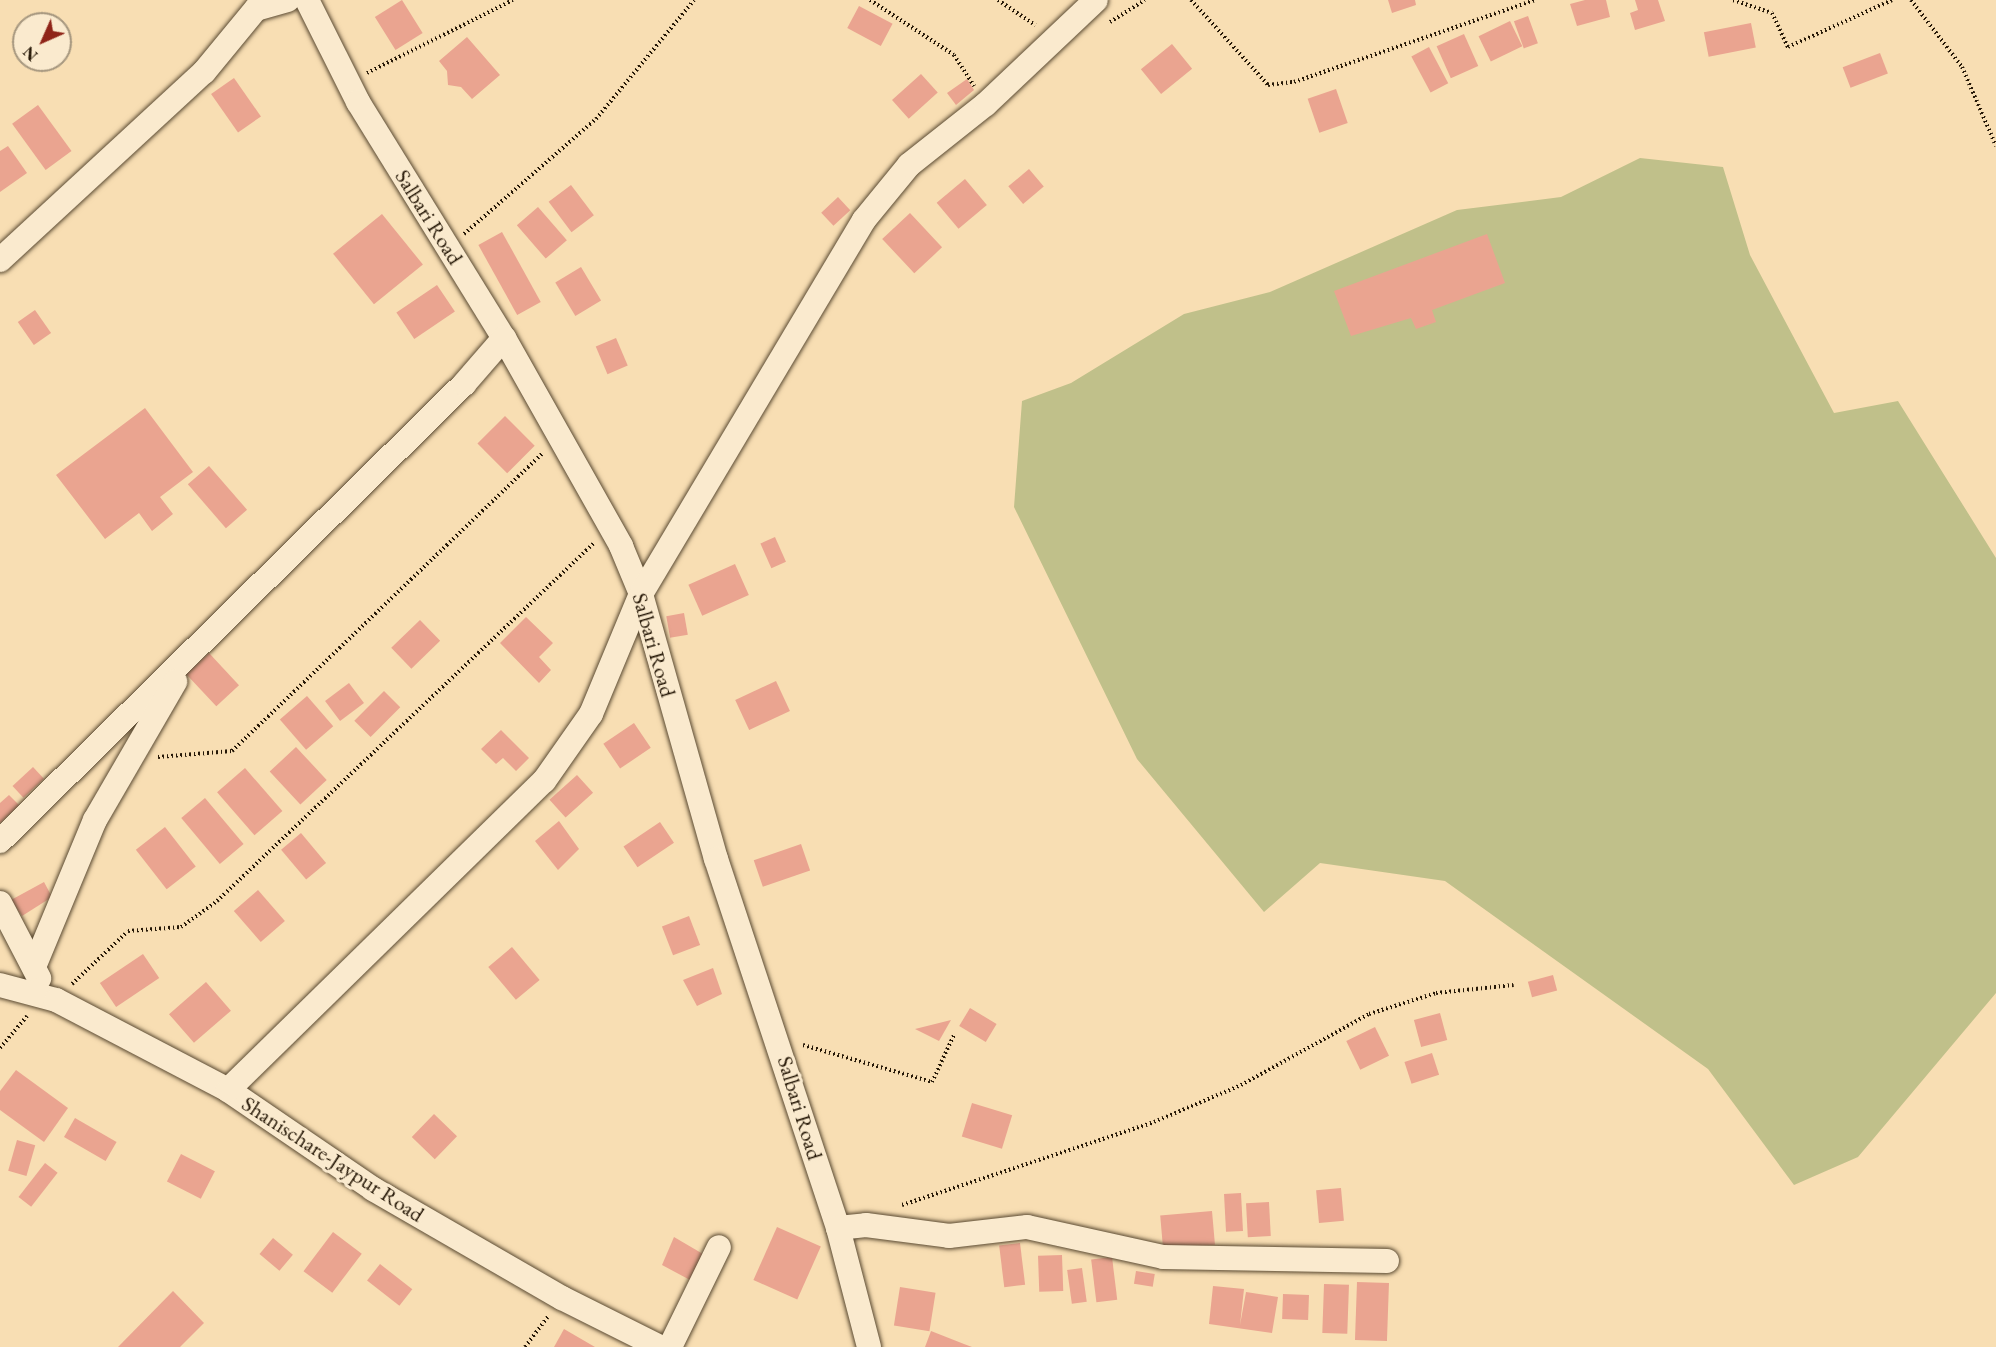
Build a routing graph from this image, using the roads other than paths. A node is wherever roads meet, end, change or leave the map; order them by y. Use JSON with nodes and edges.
{"nodes":[{"id":1,"x":288,"y":0,"type":"edge"},
{"id":2,"x":307,"y":0,"type":"edge"},
{"id":3,"x":1096,"y":0,"type":"edge"},
{"id":4,"x":252,"y":4,"type":"edge"},
{"id":5,"x":0,"y":260,"type":"edge"},
{"id":6,"x":504,"y":338,"type":"junction"},
{"id":7,"x":641,"y":594,"type":"junction"},
{"id":8,"x":192,"y":654,"type":"junction"},
{"id":9,"x":0,"y":841,"type":"edge"},
{"id":10,"x":0,"y":903,"type":"edge"},
{"id":11,"x":34,"y":967,"type":"junction"},
{"id":12,"x":0,"y":985,"type":"edge"},
{"id":13,"x":51,"y":997,"type":"junction"},
{"id":14,"x":228,"y":1090,"type":"junction"},
{"id":15,"x":838,"y":1228,"type":"junction"},
{"id":16,"x":719,"y":1247,"type":"dead end"},
{"id":17,"x":1387,"y":1261,"type":"dead end"},
{"id":18,"x":660,"y":1347,"type":"edge"},
{"id":19,"x":670,"y":1347,"type":"edge"},
{"id":20,"x":869,"y":1347,"type":"edge"}],
"edges":[{"from":1,"to":4,"type":"street"},
{"from":2,"to":6,"type":"street","name":"Salbari Road"},
{"from":3,"to":7,"type":"street"},
{"from":4,"to":5,"type":"street"},
{"from":6,"to":7,"type":"street","name":"Salbari Road"},
{"from":6,"to":8,"type":"street"},
{"from":7,"to":14,"type":"street"},
{"from":7,"to":15,"type":"street","name":"Salbari Road"},
{"from":8,"to":9,"type":"street"},
{"from":8,"to":11,"type":"street"},
{"from":10,"to":11,"type":"street"},
{"from":11,"to":13,"type":"street"},
{"from":12,"to":13,"type":"street","name":"Shanischare-Jaypur Road"},
{"from":13,"to":14,"type":"street","name":"Shanischare-Jaypur Road"},
{"from":14,"to":18,"type":"street","name":"Shanischare-Jaypur Road"},
{"from":15,"to":17,"type":"street"},
{"from":15,"to":20,"type":"street","name":"Salbari Road"},
{"from":16,"to":19,"type":"street"}]}
